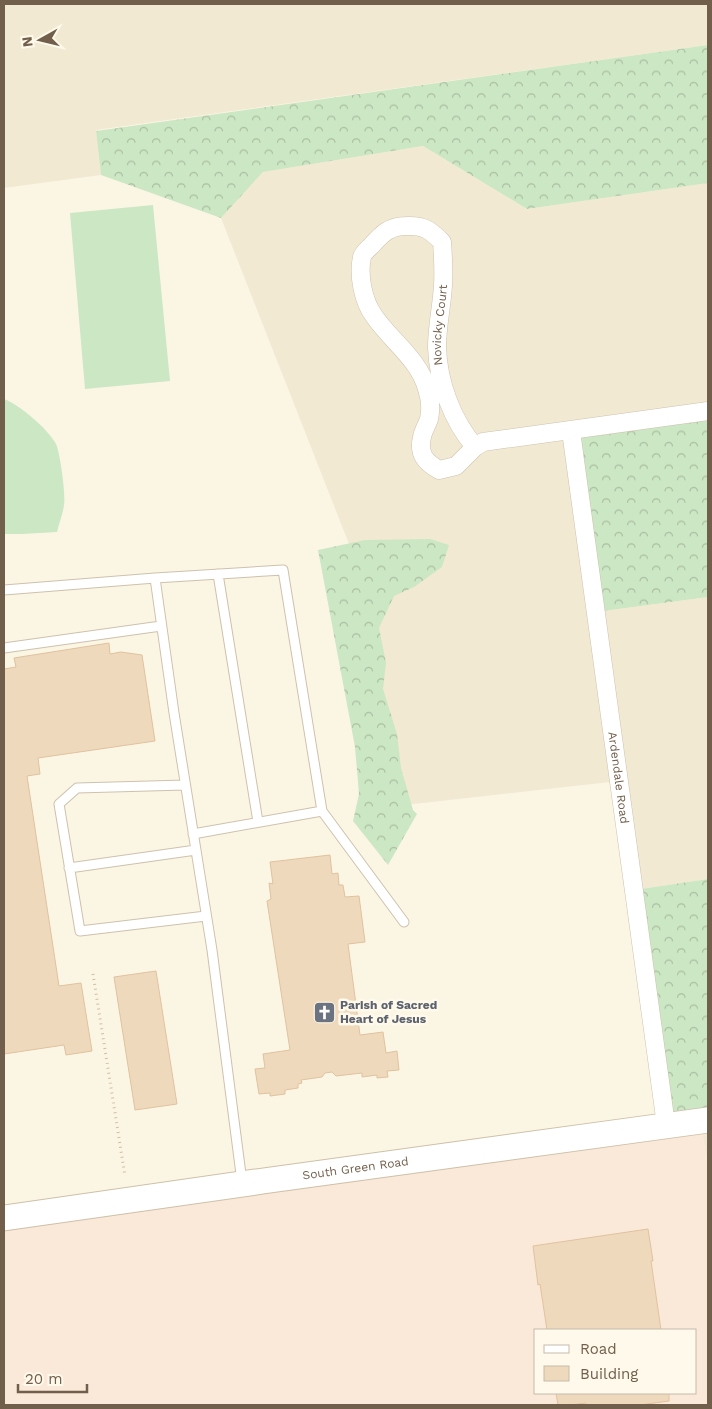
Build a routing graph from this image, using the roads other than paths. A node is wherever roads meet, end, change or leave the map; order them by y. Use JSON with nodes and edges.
{"nodes":[{"id":1,"x":708,"y":411,"type":"edge"},
{"id":2,"x":571,"y":431,"type":"junction"},
{"id":3,"x":474,"y":446,"type":"junction"},
{"id":4,"x":218,"y":574,"type":"junction"},
{"id":5,"x":155,"y":578,"type":"junction"},
{"id":6,"x":4,"y":590,"type":"edge"},
{"id":7,"x":161,"y":626,"type":"junction"},
{"id":8,"x":4,"y":648,"type":"edge"},
{"id":9,"x":185,"y":784,"type":"junction"},
{"id":10,"x":322,"y":811,"type":"junction"},
{"id":11,"x":258,"y":822,"type":"junction"},
{"id":12,"x":193,"y":834,"type":"junction"},
{"id":13,"x":196,"y":850,"type":"junction"},
{"id":14,"x":69,"y":868,"type":"junction"},
{"id":15,"x":206,"y":916,"type":"junction"},
{"id":16,"x":404,"y":922,"type":"dead end"},
{"id":17,"x":708,"y":1120,"type":"edge"},
{"id":18,"x":666,"y":1125,"type":"junction"},
{"id":19,"x":243,"y":1184,"type":"junction"},
{"id":20,"x":4,"y":1218,"type":"edge"}],
"edges":[{"from":1,"to":2,"type":"street"},
{"from":2,"to":3,"type":"street"},
{"from":2,"to":18,"type":"street","name":"Ardendale Road"},
{"from":3,"to":3,"type":"street","name":"Novicky Court"},
{"from":4,"to":5,"type":"lane"},
{"from":4,"to":10,"type":"lane"},
{"from":4,"to":11,"type":"lane"},
{"from":5,"to":6,"type":"lane"},
{"from":5,"to":7,"type":"lane"},
{"from":7,"to":8,"type":"lane"},
{"from":7,"to":9,"type":"lane"},
{"from":9,"to":12,"type":"lane"},
{"from":9,"to":14,"type":"lane"},
{"from":10,"to":11,"type":"lane"},
{"from":10,"to":16,"type":"lane"},
{"from":11,"to":12,"type":"lane"},
{"from":12,"to":13,"type":"lane"},
{"from":13,"to":14,"type":"lane"},
{"from":13,"to":15,"type":"lane"},
{"from":14,"to":15,"type":"lane"},
{"from":15,"to":19,"type":"lane"},
{"from":17,"to":18,"type":"main road","name":"South Green Road"},
{"from":18,"to":19,"type":"main road","name":"South Green Road"},
{"from":19,"to":20,"type":"main road","name":"South Green Road"}]}
